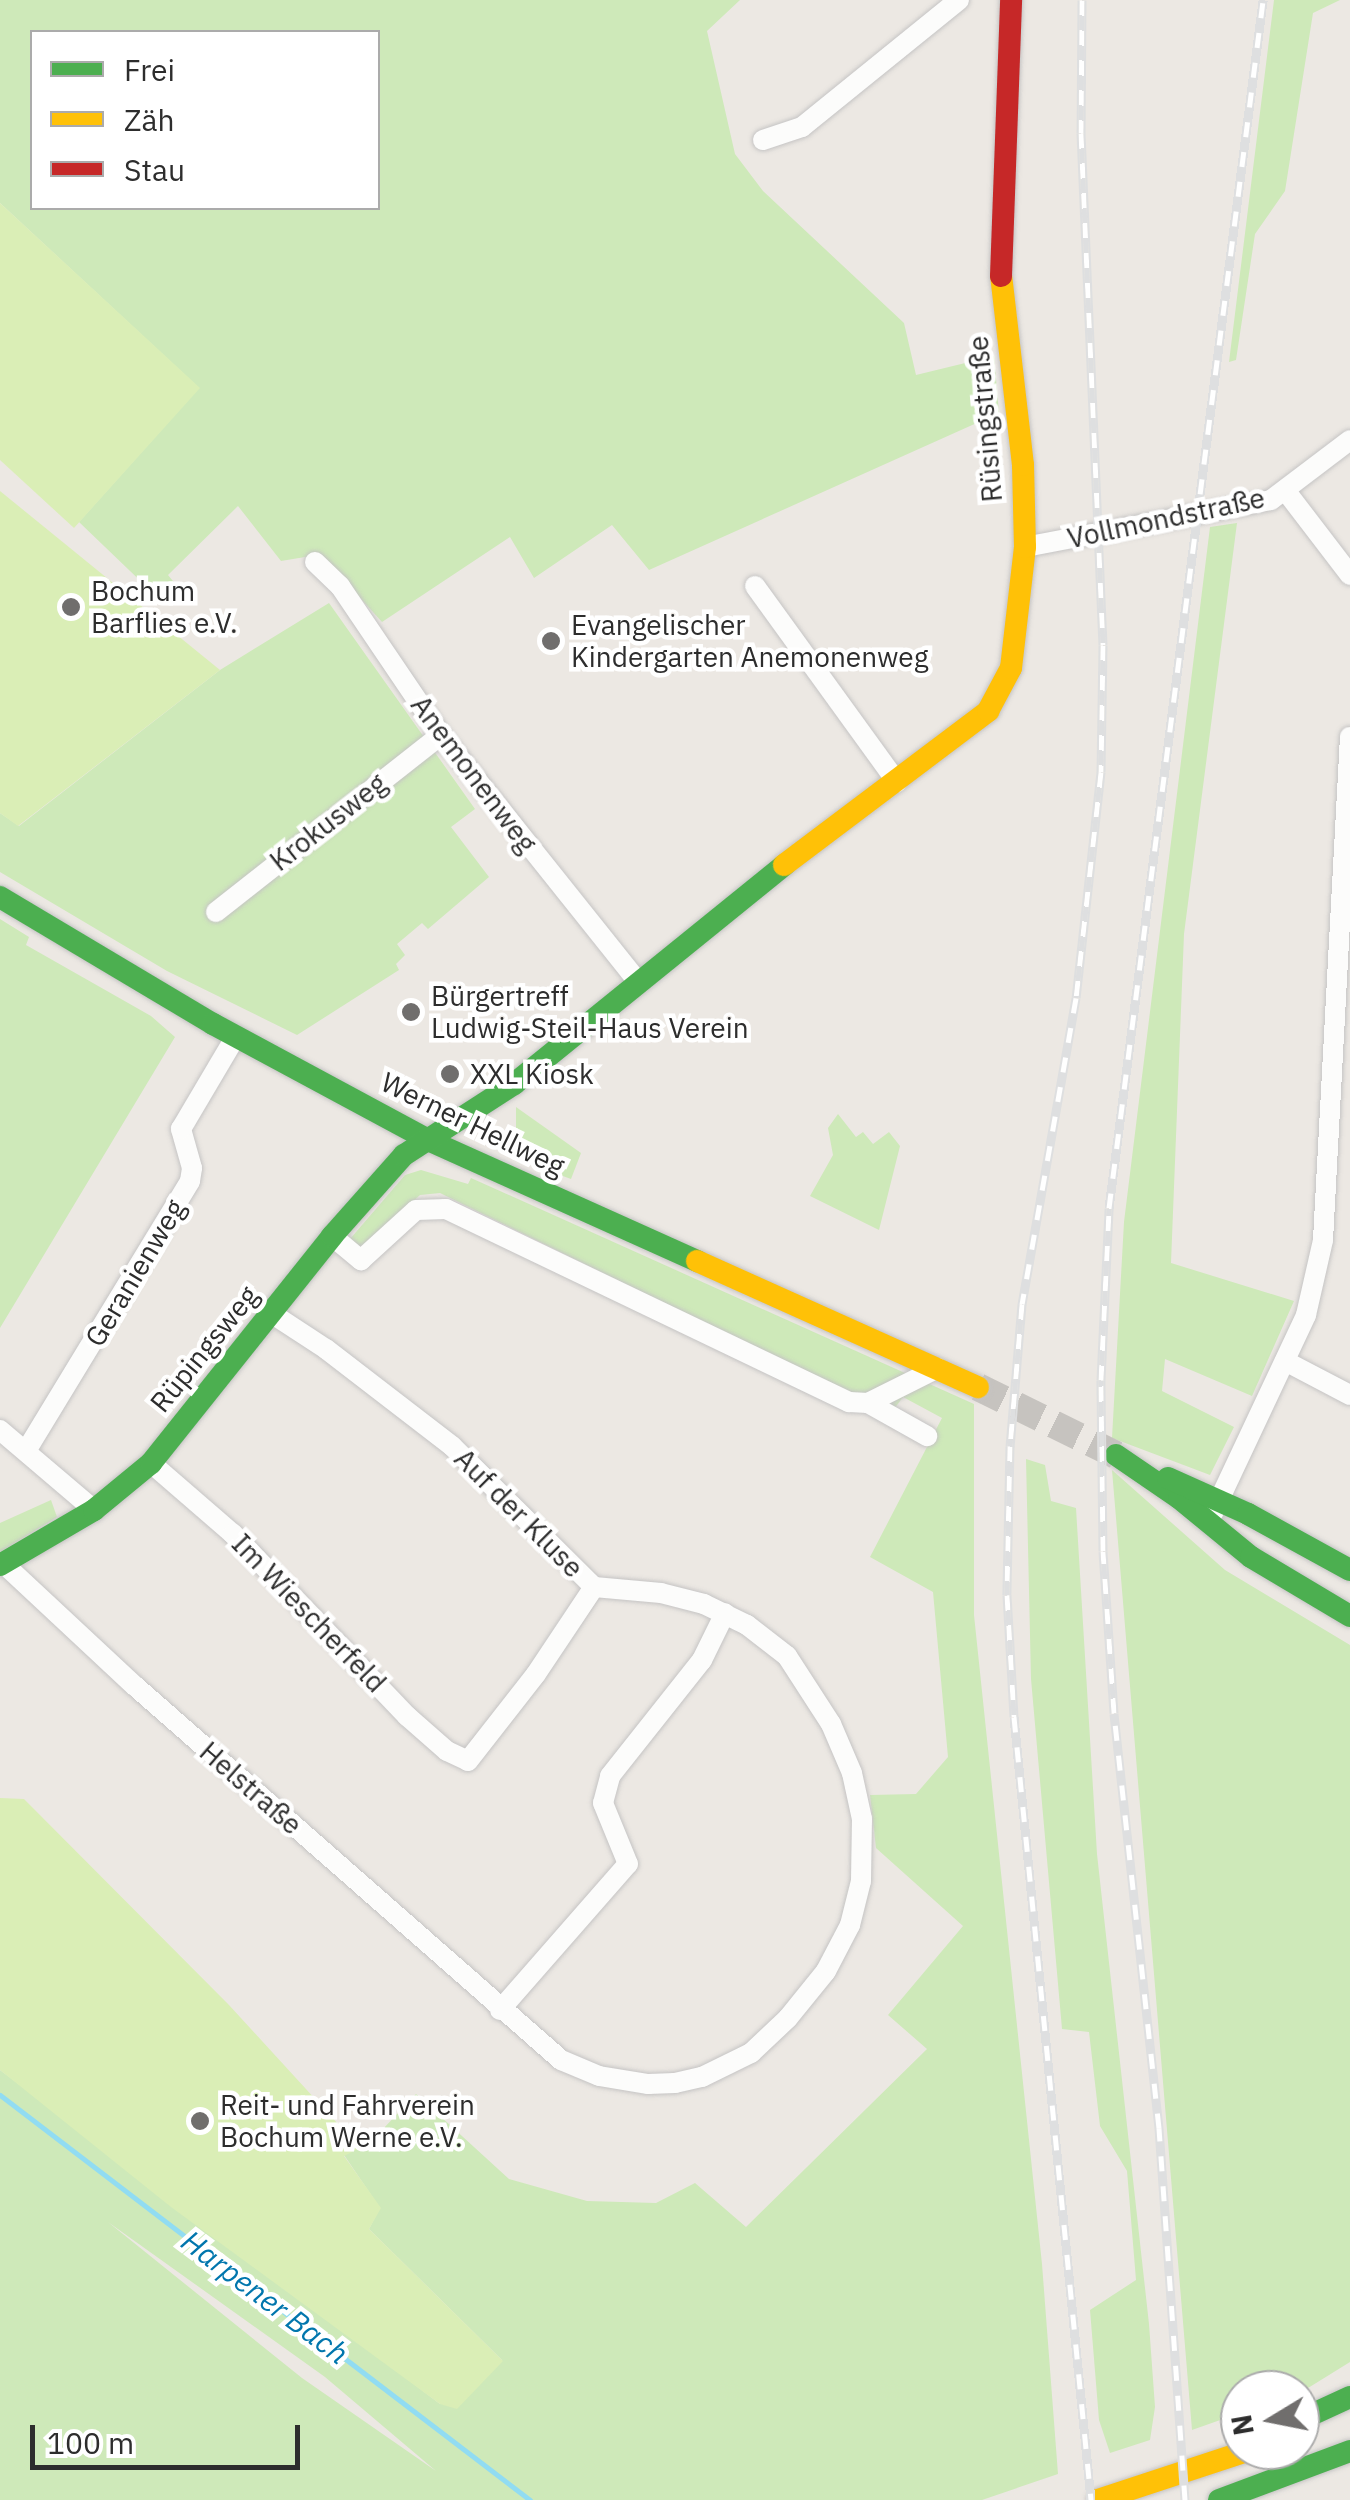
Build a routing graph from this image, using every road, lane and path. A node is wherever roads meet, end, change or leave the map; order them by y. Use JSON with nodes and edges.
{"nodes":[{"id":1,"x":959,"y":0,"type":"edge"},
{"id":2,"x":1011,"y":0,"type":"edge"},
{"id":3,"x":764,"y":140,"type":"dead end"},
{"id":4,"x":1350,"y":440,"type":"edge"},
{"id":5,"x":1285,"y":490,"type":"junction"},
{"id":6,"x":1024,"y":547,"type":"junction"},
{"id":7,"x":314,"y":562,"type":"dead end"},
{"id":8,"x":1350,"y":574,"type":"edge"},
{"id":9,"x":755,"y":586,"type":"dead end"},
{"id":10,"x":441,"y":735,"type":"junction"},
{"id":11,"x":1350,"y":737,"type":"edge"},
{"id":12,"x":897,"y":782,"type":"junction"},
{"id":13,"x":0,"y":897,"type":"edge"},
{"id":14,"x":216,"y":912,"type":"dead end"},
{"id":15,"x":639,"y":983,"type":"junction"},
{"id":16,"x":236,"y":1036,"type":"junction"},
{"id":17,"x":428,"y":1140,"type":"junction"},
{"id":18,"x":1339,"y":1179,"type":"edge"},
{"id":19,"x":332,"y":1236,"type":"junction"},
{"id":20,"x":271,"y":1313,"type":"junction"},
{"id":21,"x":1285,"y":1361,"type":"junction"},
{"id":22,"x":938,"y":1368,"type":"junction"},
{"id":23,"x":978,"y":1387,"type":"tunnel mouth"},
{"id":24,"x":1350,"y":1395,"type":"edge"},
{"id":25,"x":868,"y":1403,"type":"junction"},
{"id":26,"x":0,"y":1430,"type":"edge"},
{"id":27,"x":928,"y":1436,"type":"dead end"},
{"id":28,"x":26,"y":1451,"type":"junction"},
{"id":29,"x":150,"y":1463,"type":"junction"},
{"id":30,"x":1220,"y":1502,"type":"junction"},
{"id":31,"x":94,"y":1510,"type":"junction"},
{"id":32,"x":1206,"y":1523,"type":"junction"},
{"id":33,"x":2,"y":1565,"type":"edge"},
{"id":34,"x":1350,"y":1570,"type":"edge"},
{"id":35,"x":594,"y":1587,"type":"junction"},
{"id":36,"x":725,"y":1613,"type":"junction"},
{"id":37,"x":1350,"y":1616,"type":"edge"},
{"id":38,"x":468,"y":1761,"type":"joint"},
{"id":39,"x":500,"y":2010,"type":"junction"},
{"id":40,"x":1350,"y":2397,"type":"edge"},
{"id":41,"x":1320,"y":2411,"type":"edge"},
{"id":42,"x":1350,"y":2415,"type":"edge"},
{"id":43,"x":1320,"y":2425,"type":"edge"},
{"id":44,"x":1350,"y":2451,"type":"edge"},
{"id":45,"x":1220,"y":2460,"type":"edge"},
{"id":46,"x":1350,"y":2477,"type":"edge"},
{"id":47,"x":1098,"y":2500,"type":"edge"},
{"id":48,"x":1219,"y":2500,"type":"edge"},
{"id":49,"x":1273,"y":2500,"type":"edge"}],
"edges":[{"from":1,"to":3,"type":"street"},
{"from":2,"to":6,"type":"main road","name":"Rüsingstraße"},
{"from":4,"to":5,"type":"street","name":"Vollmondstraße"},
{"from":5,"to":6,"type":"street","name":"Vollmondstraße"},
{"from":5,"to":8,"type":"street"},
{"from":6,"to":12,"type":"main road","name":"Rüsingstraße"},
{"from":7,"to":10,"type":"street","name":"Anemonenweg"},
{"from":9,"to":12,"type":"street"},
{"from":10,"to":14,"type":"street","name":"Krokusweg"},
{"from":10,"to":15,"type":"street","name":"Anemonenweg"},
{"from":11,"to":18,"type":"street"},
{"from":12,"to":15,"type":"main road","name":"Rüsingstraße"},
{"from":13,"to":16,"type":"main road","name":"Werner Hellweg"},
{"from":15,"to":17,"type":"main road","name":"Rüsingstraße"},
{"from":16,"to":17,"type":"main road","name":"Werner Hellweg"},
{"from":16,"to":28,"type":"street","name":"Geranienweg"},
{"from":17,"to":19,"type":"main road","name":"Rüpingsweg"},
{"from":17,"to":22,"type":"main road","name":"Werner Hellweg"},
{"from":18,"to":21,"type":"street"},
{"from":19,"to":20,"type":"main road","name":"Rüpingsweg"},
{"from":19,"to":25,"type":"street"},
{"from":20,"to":29,"type":"main road","name":"Rüpingsweg"},
{"from":20,"to":35,"type":"street","name":"Auf der Kluse"},
{"from":21,"to":24,"type":"street"},
{"from":21,"to":30,"type":"street"},
{"from":22,"to":23,"type":"main road","name":"Werner Hellweg"},
{"from":22,"to":25,"type":"street"},
{"from":25,"to":27,"type":"street"},
{"from":26,"to":28,"type":"street"},
{"from":28,"to":31,"type":"street"},
{"from":29,"to":31,"type":"main road","name":"Rüpingsweg"},
{"from":29,"to":38,"type":"street","name":"Im Wiescherfeld"},
{"from":30,"to":32,"type":"street"},
{"from":30,"to":32,"type":"main road"},
{"from":30,"to":34,"type":"main road"},
{"from":31,"to":33,"type":"main road","name":"Rüpingsweg"},
{"from":32,"to":37,"type":"main road"},
{"from":33,"to":39,"type":"street","name":"Helstraße"},
{"from":35,"to":36,"type":"street","name":"Helstraße"},
{"from":35,"to":38,"type":"street","name":"Auf der Kluse"},
{"from":36,"to":39,"type":"street"},
{"from":36,"to":39,"type":"street","name":"Helstraße"},
{"from":40,"to":41,"type":"main road"},
{"from":42,"to":43,"type":"main road"},
{"from":44,"to":48,"type":"main road"},
{"from":45,"to":47,"type":"main road"},
{"from":46,"to":49,"type":"main road"}]}
